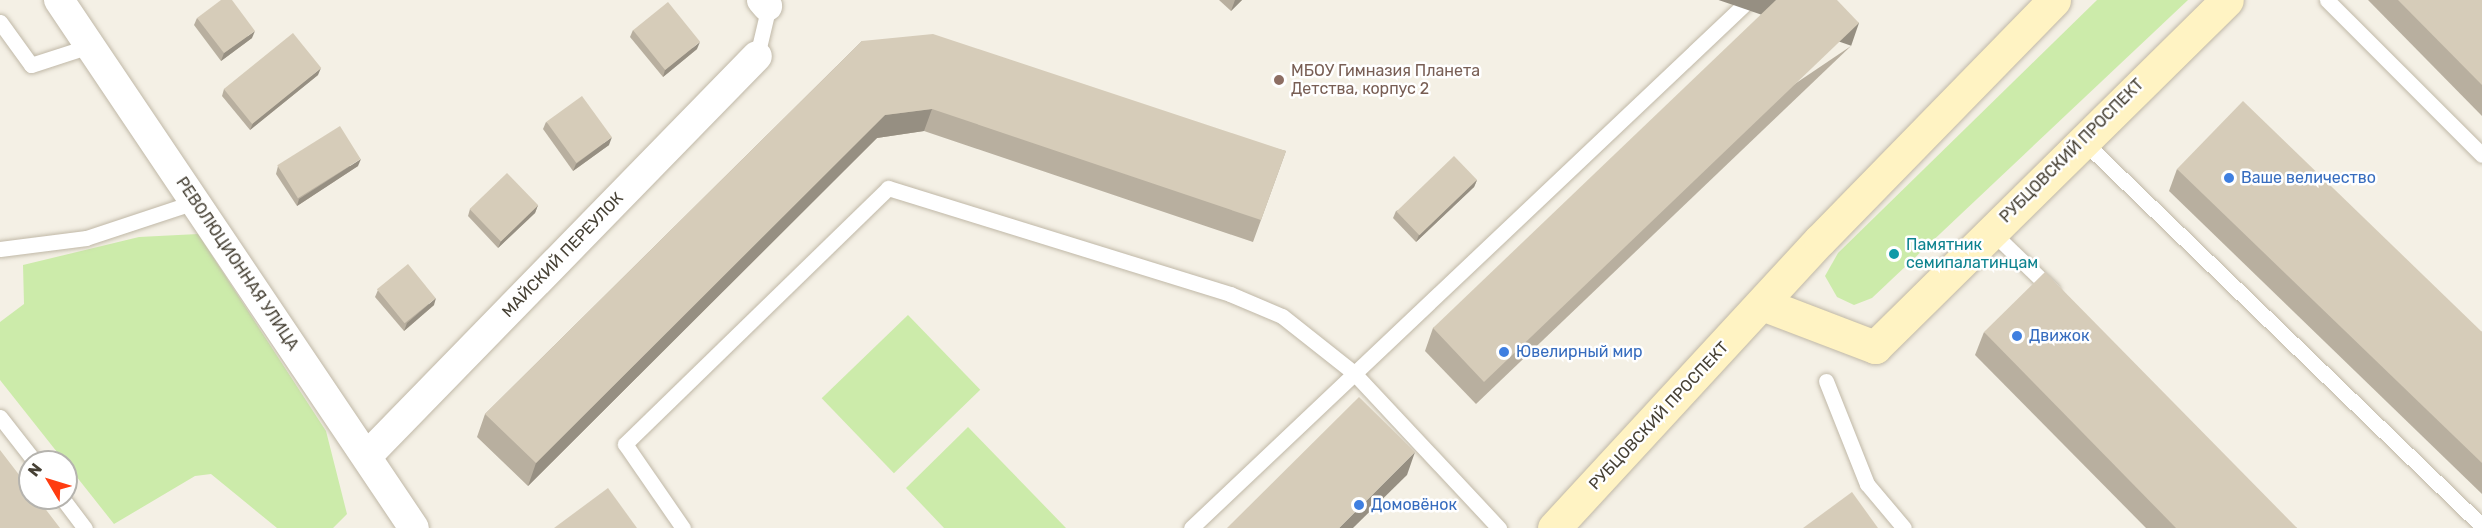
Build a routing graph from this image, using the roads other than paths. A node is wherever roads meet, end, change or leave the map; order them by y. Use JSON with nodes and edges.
{"nodes":[{"id":1,"x":59,"y":0,"type":"edge"},
{"id":2,"x":1749,"y":0,"type":"edge"},
{"id":3,"x":2054,"y":0,"type":"edge"},
{"id":4,"x":2227,"y":0,"type":"edge"},
{"id":5,"x":2326,"y":0,"type":"edge"},
{"id":6,"x":767,"y":2,"type":"edge"},
{"id":7,"x":0,"y":22,"type":"edge"},
{"id":8,"x":90,"y":46,"type":"junction"},
{"id":9,"x":757,"y":56,"type":"joint"},
{"id":10,"x":2081,"y":139,"type":"junction"},
{"id":11,"x":2482,"y":155,"type":"edge"},
{"id":12,"x":195,"y":202,"type":"junction"},
{"id":13,"x":1991,"y":231,"type":"junction"},
{"id":14,"x":0,"y":249,"type":"edge"},
{"id":15,"x":1766,"y":305,"type":"junction"},
{"id":16,"x":2068,"y":305,"type":"edge"},
{"id":17,"x":1353,"y":372,"type":"junction"},
{"id":18,"x":1826,"y":381,"type":"dead end"},
{"id":19,"x":0,"y":417,"type":"edge"},
{"id":20,"x":26,"y":450,"type":"edge"},
{"id":21,"x":368,"y":455,"type":"junction"},
{"id":22,"x":71,"y":510,"type":"edge"},
{"id":23,"x":2482,"y":526,"type":"edge"},
{"id":24,"x":85,"y":528,"type":"edge"},
{"id":25,"x":414,"y":528,"type":"edge"},
{"id":26,"x":683,"y":528,"type":"edge"},
{"id":27,"x":1191,"y":528,"type":"edge"},
{"id":28,"x":1499,"y":528,"type":"edge"},
{"id":29,"x":1554,"y":528,"type":"edge"},
{"id":30,"x":1904,"y":528,"type":"edge"}],
"edges":[{"from":1,"to":8,"type":"street","name":"РЕВОЛЮЦИОННАЯ УЛИЦА"},
{"from":2,"to":17,"type":"lane"},
{"from":3,"to":15,"type":"street","name":"РУБЦОВСКИЙ ПРОСПЕКТ"},
{"from":4,"to":10,"type":"street","name":"РУБЦОВСКИЙ ПРОСПЕКТ"},
{"from":5,"to":11,"type":"lane"},
{"from":6,"to":9,"type":"lane"},
{"from":7,"to":8,"type":"lane"},
{"from":8,"to":12,"type":"street","name":"РЕВОЛЮЦИОННАЯ УЛИЦА"},
{"from":9,"to":21,"type":"street","name":"МАЙСКИЙ ПЕРЕУЛОК"},
{"from":10,"to":13,"type":"street","name":"РУБЦОВСКИЙ ПРОСПЕКТ"},
{"from":10,"to":23,"type":"lane"},
{"from":12,"to":14,"type":"lane"},
{"from":12,"to":21,"type":"street","name":"РЕВОЛЮЦИОННАЯ УЛИЦА"},
{"from":13,"to":15,"type":"street","name":"РУБЦОВСКИЙ ПРОСПЕКТ"},
{"from":13,"to":16,"type":"lane"},
{"from":15,"to":29,"type":"street","name":"РУБЦОВСКИЙ ПРОСПЕКТ"},
{"from":17,"to":26,"type":"lane"},
{"from":17,"to":27,"type":"lane"},
{"from":17,"to":28,"type":"lane"},
{"from":18,"to":30,"type":"lane"},
{"from":19,"to":20,"type":"lane"},
{"from":21,"to":25,"type":"street","name":"РЕВОЛЮЦИОННАЯ УЛИЦА"},
{"from":22,"to":24,"type":"lane"}]}
